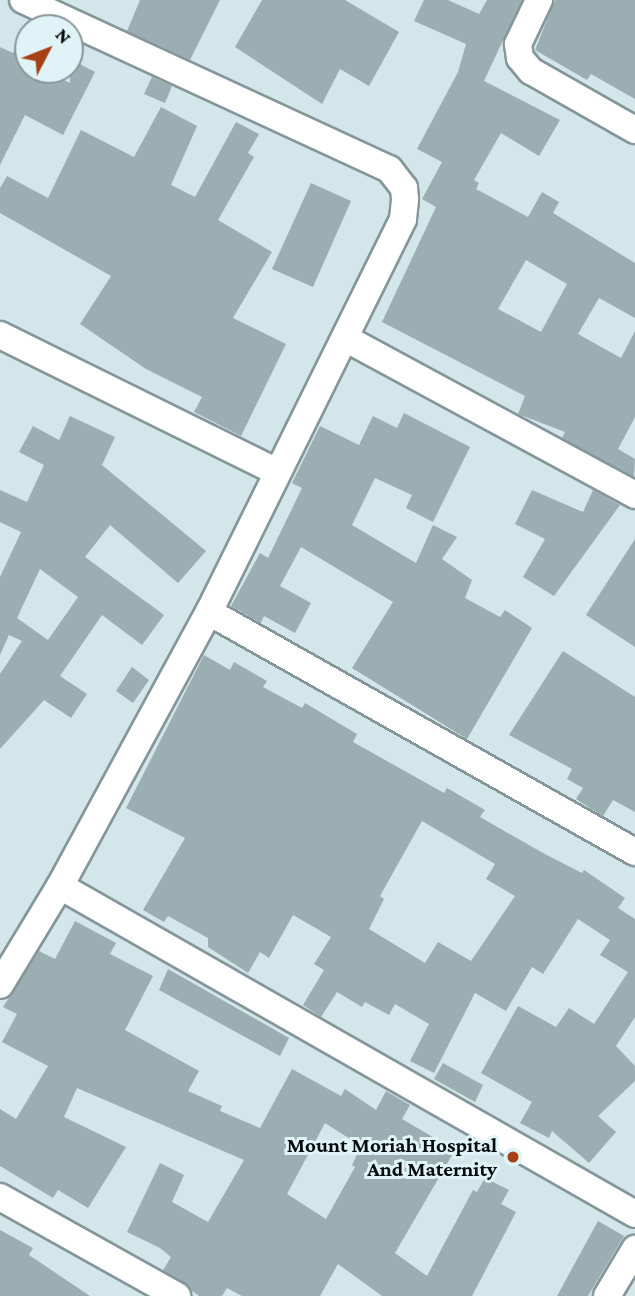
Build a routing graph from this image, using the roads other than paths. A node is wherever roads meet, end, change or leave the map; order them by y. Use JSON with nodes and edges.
{"nodes":[{"id":1,"x":23,"y":0,"type":"edge"},
{"id":2,"x":539,"y":0,"type":"edge"},
{"id":3,"x":635,"y":130,"type":"edge"},
{"id":4,"x":345,"y":338,"type":"junction"},
{"id":5,"x":3,"y":343,"type":"edge"},
{"id":6,"x":277,"y":472,"type":"junction"},
{"id":7,"x":635,"y":495,"type":"edge"},
{"id":8,"x":209,"y":612,"type":"junction"},
{"id":9,"x":635,"y":852,"type":"edge"},
{"id":10,"x":60,"y":886,"type":"junction"},
{"id":11,"x":0,"y":985,"type":"edge"},
{"id":12,"x":0,"y":1197,"type":"edge"},
{"id":13,"x":635,"y":1214,"type":"edge"},
{"id":14,"x":634,"y":1254,"type":"edge"},
{"id":15,"x":177,"y":1296,"type":"edge"},
{"id":16,"x":607,"y":1296,"type":"edge"}],
"edges":[{"from":1,"to":4,"type":"street"},
{"from":2,"to":3,"type":"street"},
{"from":4,"to":6,"type":"street"},
{"from":4,"to":7,"type":"street"},
{"from":5,"to":6,"type":"street"},
{"from":6,"to":8,"type":"street"},
{"from":8,"to":9,"type":"street"},
{"from":8,"to":10,"type":"street"},
{"from":10,"to":11,"type":"street"},
{"from":10,"to":13,"type":"street"},
{"from":12,"to":15,"type":"street"},
{"from":14,"to":16,"type":"street"}]}
